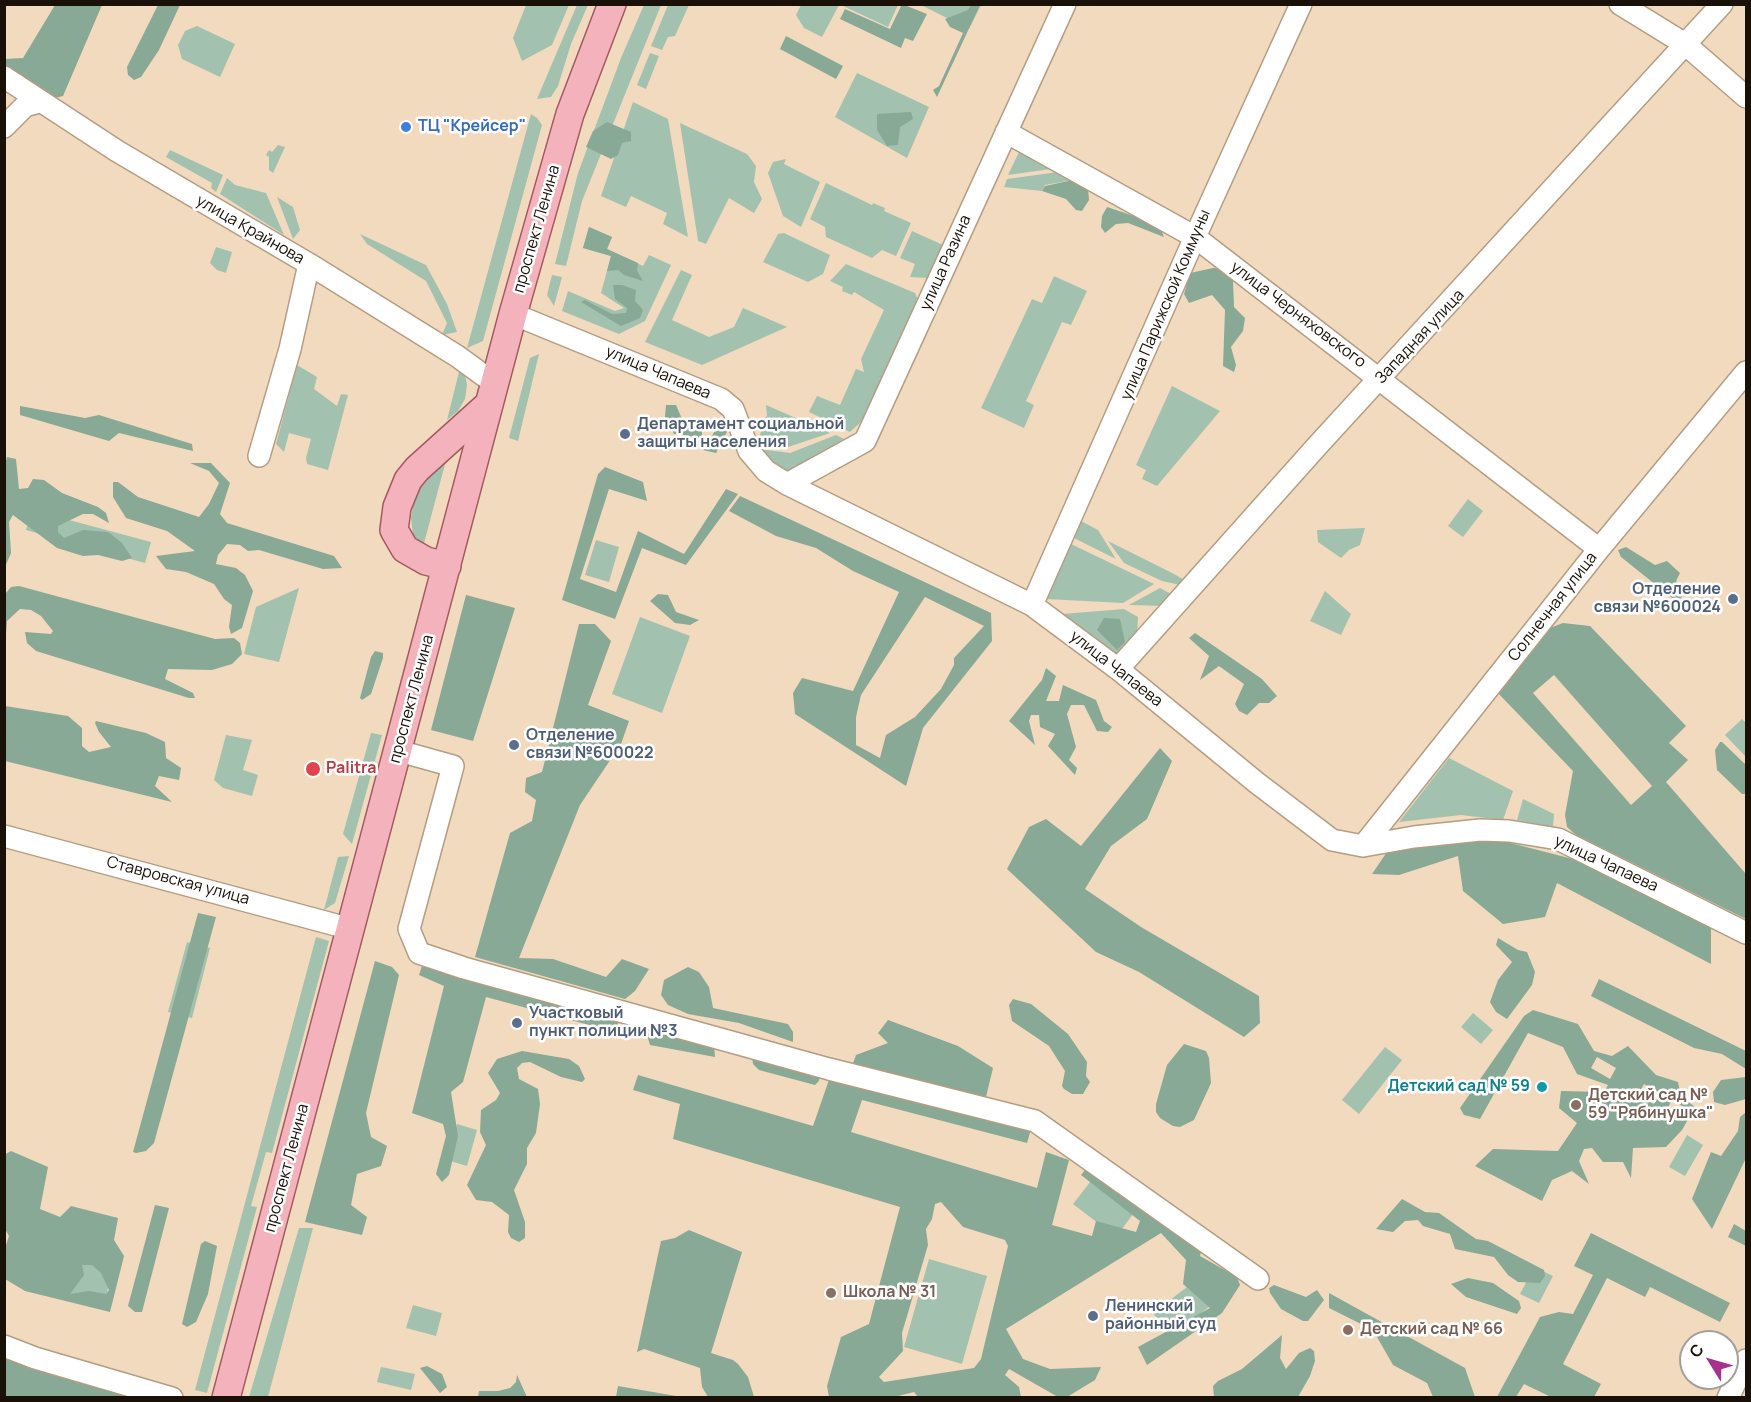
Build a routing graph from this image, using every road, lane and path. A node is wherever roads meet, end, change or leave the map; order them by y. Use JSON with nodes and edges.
{"nodes":[{"id":1,"x":612,"y":4,"type":"edge"},
{"id":2,"x":1065,"y":4,"type":"edge"},
{"id":3,"x":1301,"y":4,"type":"edge"},
{"id":4,"x":1620,"y":4,"type":"edge"},
{"id":5,"x":1722,"y":4,"type":"edge"},
{"id":6,"x":1685,"y":44,"type":"junction"},
{"id":7,"x":4,"y":77,"type":"edge"},
{"id":8,"x":1746,"y":98,"type":"edge"},
{"id":9,"x":39,"y":102,"type":"junction"},
{"id":10,"x":4,"y":127,"type":"edge"},
{"id":11,"x":1006,"y":132,"type":"junction"},
{"id":12,"x":1195,"y":237,"type":"junction"},
{"id":13,"x":309,"y":264,"type":"junction"},
{"id":14,"x":513,"y":314,"type":"junction"},
{"id":15,"x":1746,"y":372,"type":"edge"},
{"id":16,"x":1382,"y":379,"type":"junction"},
{"id":17,"x":491,"y":394,"type":"junction"},
{"id":18,"x":260,"y":456,"type":"dead end"},
{"id":19,"x":787,"y":484,"type":"junction"},
{"id":20,"x":1599,"y":549,"type":"junction"},
{"id":21,"x":447,"y":566,"type":"junction"},
{"id":22,"x":1032,"y":606,"type":"junction"},
{"id":23,"x":1118,"y":669,"type":"junction"},
{"id":24,"x":399,"y":751,"type":"junction"},
{"id":25,"x":4,"y":836,"type":"edge"},
{"id":26,"x":1363,"y":846,"type":"junction"},
{"id":27,"x":351,"y":929,"type":"junction"},
{"id":28,"x":1746,"y":933,"type":"edge"},
{"id":29,"x":1258,"y":1279,"type":"dead end"},
{"id":30,"x":4,"y":1346,"type":"edge"},
{"id":31,"x":1746,"y":1360,"type":"edge"},
{"id":32,"x":172,"y":1398,"type":"edge"},
{"id":33,"x":226,"y":1398,"type":"edge"},
{"id":34,"x":1728,"y":1398,"type":"edge"}],
"edges":[{"from":1,"to":14,"type":"main road","name":"проспект Ленина"},
{"from":2,"to":11,"type":"street","name":"улица Разина"},
{"from":3,"to":12,"type":"street","name":"улица Парижской Коммуны"},
{"from":4,"to":6,"type":"street"},
{"from":5,"to":6,"type":"street","name":"Западная улица"},
{"from":6,"to":8,"type":"street"},
{"from":6,"to":16,"type":"street","name":"Западная улица"},
{"from":7,"to":9,"type":"street","name":"улица Крайнова"},
{"from":9,"to":10,"type":"street"},
{"from":9,"to":13,"type":"street","name":"улица Крайнова"},
{"from":11,"to":12,"type":"street","name":"улица Черняховского"},
{"from":11,"to":19,"type":"street","name":"улица Разина"},
{"from":12,"to":16,"type":"street","name":"улица Черняховского"},
{"from":12,"to":22,"type":"street","name":"улица Парижской Коммуны"},
{"from":13,"to":17,"type":"street","name":"улица Крайнова"},
{"from":13,"to":18,"type":"street"},
{"from":14,"to":17,"type":"main road","name":"проспект Ленина"},
{"from":14,"to":19,"type":"street","name":"улица Чапаева"},
{"from":15,"to":20,"type":"street","name":"Солнечная улица"},
{"from":16,"to":20,"type":"street","name":"улица Черняховского"},
{"from":16,"to":23,"type":"street","name":"Западная улица"},
{"from":17,"to":21,"type":"main road","name":"проспект Ленина"},
{"from":17,"to":21,"type":"main road"},
{"from":19,"to":22,"type":"street","name":"улица Чапаева"},
{"from":20,"to":26,"type":"street","name":"Солнечная улица"},
{"from":21,"to":24,"type":"main road","name":"проспект Ленина"},
{"from":22,"to":23,"type":"street","name":"улица Чапаева"},
{"from":23,"to":26,"type":"street","name":"улица Чапаева"},
{"from":24,"to":27,"type":"main road","name":"проспект Ленина"},
{"from":24,"to":29,"type":"street"},
{"from":25,"to":27,"type":"street","name":"Ставровская улица"},
{"from":26,"to":28,"type":"street","name":"улица Чапаева"},
{"from":27,"to":33,"type":"main road","name":"проспект Ленина"},
{"from":30,"to":32,"type":"street"},
{"from":31,"to":34,"type":"street"}]}
